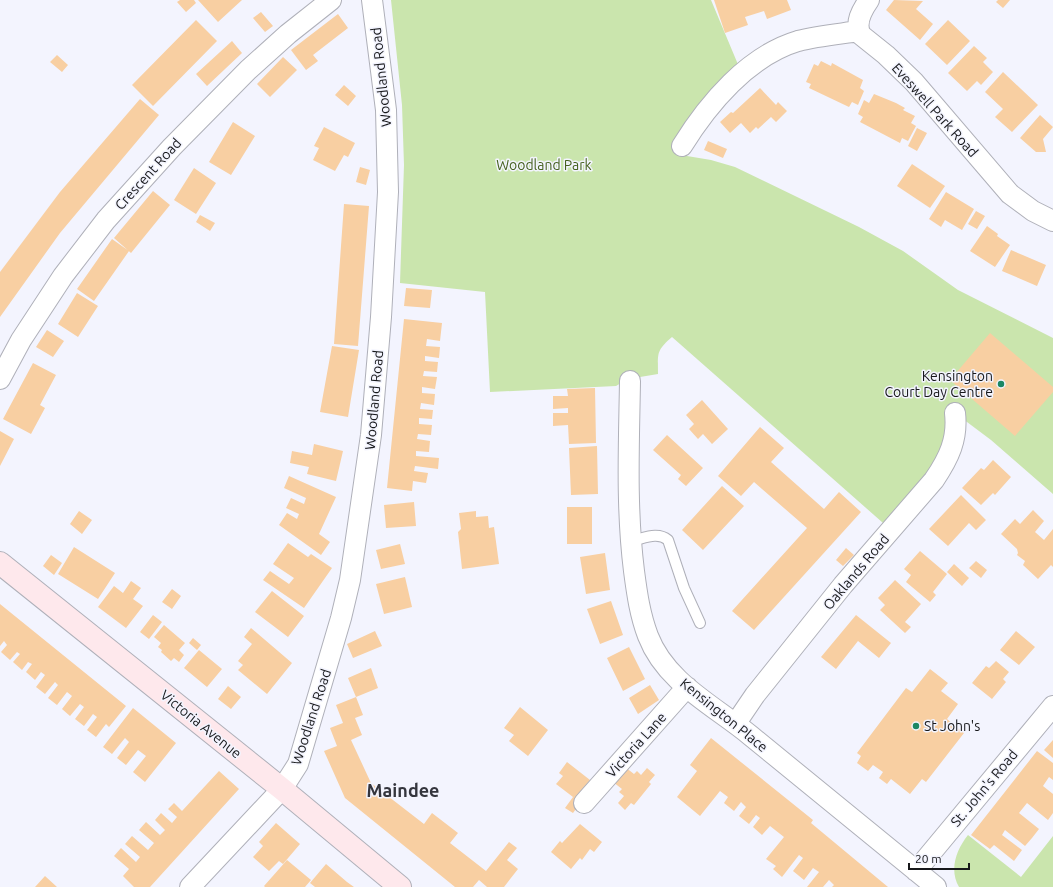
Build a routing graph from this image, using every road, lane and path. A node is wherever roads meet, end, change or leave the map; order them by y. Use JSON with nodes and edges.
{"nodes":[{"id":1,"x":331,"y":0,"type":"edge"},
{"id":2,"x":372,"y":0,"type":"edge"},
{"id":3,"x":869,"y":0,"type":"edge"},
{"id":4,"x":859,"y":31,"type":"junction"},
{"id":5,"x":682,"y":146,"type":"dead end"},
{"id":6,"x":1053,"y":220,"type":"edge"},
{"id":7,"x":0,"y":379,"type":"edge"},
{"id":8,"x":630,"y":381,"type":"dead end"},
{"id":9,"x":954,"y":413,"type":"dead end"},
{"id":10,"x":630,"y":541,"type":"junction"},
{"id":11,"x":0,"y":563,"type":"edge"},
{"id":12,"x":700,"y":623,"type":"dead end"},
{"id":13,"x":687,"y":687,"type":"junction"},
{"id":14,"x":1053,"y":706,"type":"edge"},
{"id":15,"x":736,"y":723,"type":"junction"},
{"id":16,"x":282,"y":789,"type":"junction"},
{"id":17,"x":584,"y":803,"type":"dead end"},
{"id":18,"x":916,"y":870,"type":"junction"},
{"id":19,"x":190,"y":887,"type":"edge"},
{"id":20,"x":400,"y":887,"type":"edge"},
{"id":21,"x":936,"y":887,"type":"edge"}],
"edges":[{"from":1,"to":7,"type":"street","name":"Crescent Road"},
{"from":2,"to":16,"type":"street","name":"Woodland Road"},
{"from":3,"to":4,"type":"street"},
{"from":4,"to":5,"type":"street"},
{"from":4,"to":6,"type":"street","name":"Eveswell Park Road"},
{"from":8,"to":10,"type":"street","name":"Kensington Place"},
{"from":9,"to":15,"type":"street","name":"Oaklands Road"},
{"from":10,"to":12,"type":"lane"},
{"from":10,"to":13,"type":"street","name":"Kensington Place"},
{"from":11,"to":16,"type":"street","name":"Victoria Avenue"},
{"from":13,"to":15,"type":"street","name":"Kensington Place"},
{"from":13,"to":17,"type":"street","name":"Victoria Lane"},
{"from":14,"to":18,"type":"street","name":"St. John's Road"},
{"from":15,"to":18,"type":"street","name":"Kensington Place"},
{"from":16,"to":19,"type":"street","name":"Woodland Road"},
{"from":16,"to":20,"type":"street","name":"Victoria Avenue"},
{"from":18,"to":21,"type":"street","name":"Kensington Place"}]}
